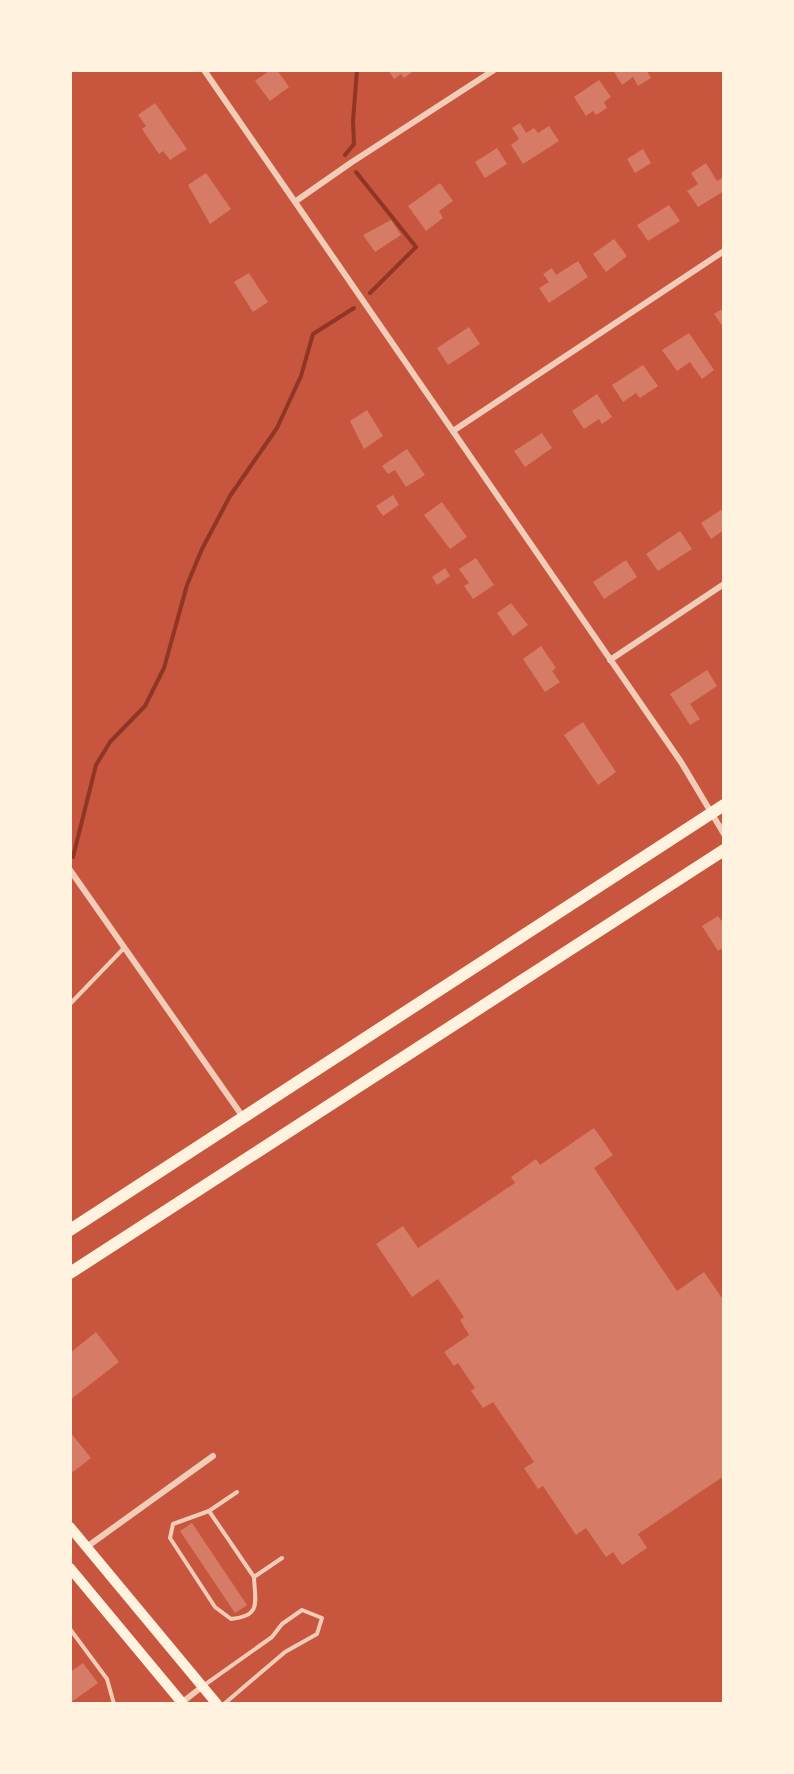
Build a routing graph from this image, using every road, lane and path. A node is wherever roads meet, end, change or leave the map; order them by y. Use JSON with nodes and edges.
{"nodes":[{"id":1,"x":204,"y":70,"type":"edge"},
{"id":2,"x":494,"y":70,"type":"edge"},
{"id":3,"x":296,"y":201,"type":"junction"},
{"id":4,"x":723,"y":250,"type":"edge"},
{"id":5,"x":453,"y":430,"type":"junction"},
{"id":6,"x":723,"y":584,"type":"edge"},
{"id":7,"x":610,"y":660,"type":"junction"},
{"id":8,"x":723,"y":805,"type":"edge"},
{"id":9,"x":712,"y":812,"type":"junction"},
{"id":10,"x":723,"y":834,"type":"edge"},
{"id":11,"x":723,"y":850,"type":"edge"},
{"id":12,"x":70,"y":870,"type":"edge"},
{"id":13,"x":125,"y":948,"type":"junction"},
{"id":14,"x":70,"y":1004,"type":"edge"},
{"id":15,"x":243,"y":1117,"type":"junction"},
{"id":16,"x":70,"y":1230,"type":"edge"},
{"id":17,"x":70,"y":1273,"type":"edge"},
{"id":18,"x":213,"y":1456,"type":"dead end"},
{"id":19,"x":237,"y":1492,"type":"dead end"},
{"id":20,"x":209,"y":1510,"type":"junction"},
{"id":21,"x":70,"y":1527,"type":"edge"},
{"id":22,"x":88,"y":1546,"type":"junction"},
{"id":23,"x":282,"y":1558,"type":"dead end"},
{"id":24,"x":70,"y":1568,"type":"edge"},
{"id":25,"x":255,"y":1577,"type":"junction"},
{"id":26,"x":70,"y":1629,"type":"edge"},
{"id":27,"x":203,"y":1686,"type":"junction"},
{"id":28,"x":182,"y":1703,"type":"edge"},
{"id":29,"x":114,"y":1704,"type":"edge"},
{"id":30,"x":217,"y":1704,"type":"edge"},
{"id":31,"x":224,"y":1704,"type":"edge"}],
"edges":[{"from":1,"to":3,"type":"street"},
{"from":2,"to":3,"type":"street"},
{"from":3,"to":5,"type":"street"},
{"from":4,"to":5,"type":"street"},
{"from":5,"to":7,"type":"street"},
{"from":6,"to":7,"type":"street"},
{"from":7,"to":9,"type":"street"},
{"from":8,"to":9,"type":"main road"},
{"from":9,"to":10,"type":"street"},
{"from":9,"to":15,"type":"main road"},
{"from":11,"to":17,"type":"main road"},
{"from":12,"to":13,"type":"street"},
{"from":13,"to":14,"type":"lane"},
{"from":13,"to":15,"type":"street"},
{"from":15,"to":16,"type":"main road"},
{"from":18,"to":22,"type":"street"},
{"from":19,"to":20,"type":"lane"},
{"from":20,"to":25,"type":"lane"},
{"from":20,"to":25,"type":"lane"},
{"from":21,"to":22,"type":"main road"},
{"from":22,"to":27,"type":"main road"},
{"from":23,"to":25,"type":"lane"},
{"from":24,"to":28,"type":"main road"},
{"from":26,"to":29,"type":"lane"},
{"from":27,"to":28,"type":"street"},
{"from":27,"to":30,"type":"main road"},
{"from":27,"to":31,"type":"lane"}]}
